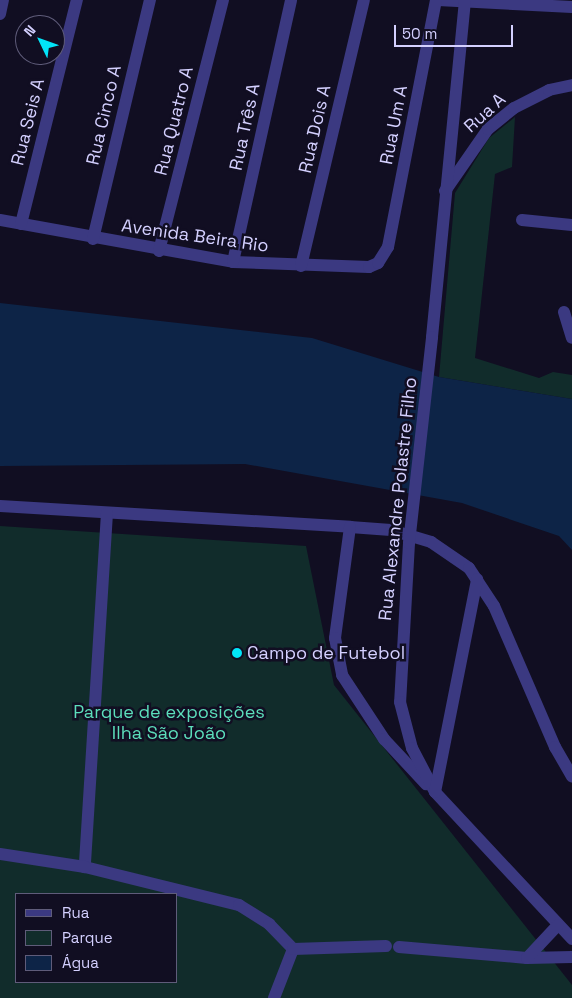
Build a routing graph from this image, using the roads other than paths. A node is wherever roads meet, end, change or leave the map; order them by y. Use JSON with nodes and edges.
{"nodes":[{"id":1,"x":3,"y":0,"type":"edge"},
{"id":2,"x":77,"y":0,"type":"edge"},
{"id":3,"x":150,"y":0,"type":"edge"},
{"id":4,"x":223,"y":0,"type":"edge"},
{"id":5,"x":291,"y":0,"type":"edge"},
{"id":6,"x":364,"y":0,"type":"edge"},
{"id":7,"x":437,"y":0,"type":"edge"},
{"id":8,"x":465,"y":2,"type":"edge"},
{"id":9,"x":572,"y":7,"type":"edge"},
{"id":10,"x":0,"y":14,"type":"edge"},
{"id":11,"x":572,"y":85,"type":"edge"},
{"id":12,"x":443,"y":195,"type":"junction"},
{"id":13,"x":0,"y":220,"type":"edge"},
{"id":14,"x":522,"y":220,"type":"dead end"},
{"id":15,"x":21,"y":224,"type":"junction"},
{"id":16,"x":572,"y":225,"type":"edge"},
{"id":17,"x":93,"y":239,"type":"junction"},
{"id":18,"x":158,"y":251,"type":"junction"},
{"id":19,"x":384,"y":257,"type":"joint"},
{"id":20,"x":233,"y":262,"type":"junction"},
{"id":21,"x":301,"y":266,"type":"junction"},
{"id":22,"x":564,"y":312,"type":"dead end"},
{"id":23,"x":572,"y":338,"type":"edge"},
{"id":24,"x":0,"y":506,"type":"edge"},
{"id":25,"x":107,"y":513,"type":"junction"},
{"id":26,"x":350,"y":527,"type":"junction"},
{"id":27,"x":477,"y":579,"type":"junction"},
{"id":28,"x":572,"y":776,"type":"edge"},
{"id":29,"x":435,"y":792,"type":"junction"},
{"id":30,"x":0,"y":854,"type":"edge"},
{"id":31,"x":85,"y":867,"type":"junction"},
{"id":32,"x":558,"y":926,"type":"junction"},
{"id":33,"x":572,"y":939,"type":"edge"},
{"id":34,"x":293,"y":948,"type":"junction"},
{"id":35,"x":572,"y":957,"type":"edge"},
{"id":36,"x":527,"y":958,"type":"junction"},
{"id":37,"x":274,"y":998,"type":"edge"}],
"edges":[{"from":1,"to":10,"type":"street"},
{"from":2,"to":15,"type":"street","name":"Rua Seis A"},
{"from":3,"to":17,"type":"street","name":"Rua Cinco A"},
{"from":4,"to":18,"type":"street","name":"Rua Quatro A"},
{"from":5,"to":20,"type":"street","name":"Rua Três A"},
{"from":6,"to":21,"type":"street","name":"Rua Dois A"},
{"from":7,"to":8,"type":"street"},
{"from":7,"to":19,"type":"street","name":"Rua Um A"},
{"from":8,"to":9,"type":"street"},
{"from":8,"to":12,"type":"street","name":"Rua Alexandre Polastre Filho"},
{"from":11,"to":12,"type":"street","name":"Rua A"},
{"from":12,"to":29,"type":"street","name":"Rua Alexandre Polastre Filho","bridge":true},
{"from":13,"to":15,"type":"street","name":"Avenida Beira Rio"},
{"from":14,"to":16,"type":"street"},
{"from":15,"to":17,"type":"street","name":"Avenida Beira Rio"},
{"from":17,"to":18,"type":"street","name":"Avenida Beira Rio"},
{"from":18,"to":20,"type":"street","name":"Avenida Beira Rio"},
{"from":19,"to":21,"type":"street","name":"Avenida Beira Rio"},
{"from":20,"to":21,"type":"street","name":"Avenida Beira Rio"},
{"from":22,"to":23,"type":"street"},
{"from":24,"to":25,"type":"street"},
{"from":25,"to":26,"type":"street"},
{"from":25,"to":31,"type":"street"},
{"from":26,"to":27,"type":"street"},
{"from":26,"to":29,"type":"street"},
{"from":27,"to":28,"type":"street"},
{"from":27,"to":29,"type":"street"},
{"from":29,"to":32,"type":"street","name":"Rua Alexandre Polastre Filho"},
{"from":30,"to":31,"type":"street"},
{"from":31,"to":34,"type":"street"},
{"from":32,"to":33,"type":"street","name":"Rua Alexandre Polastre Filho"},
{"from":32,"to":36,"type":"street"},
{"from":34,"to":36,"type":"street"},
{"from":34,"to":37,"type":"street"},
{"from":35,"to":36,"type":"street"}]}
